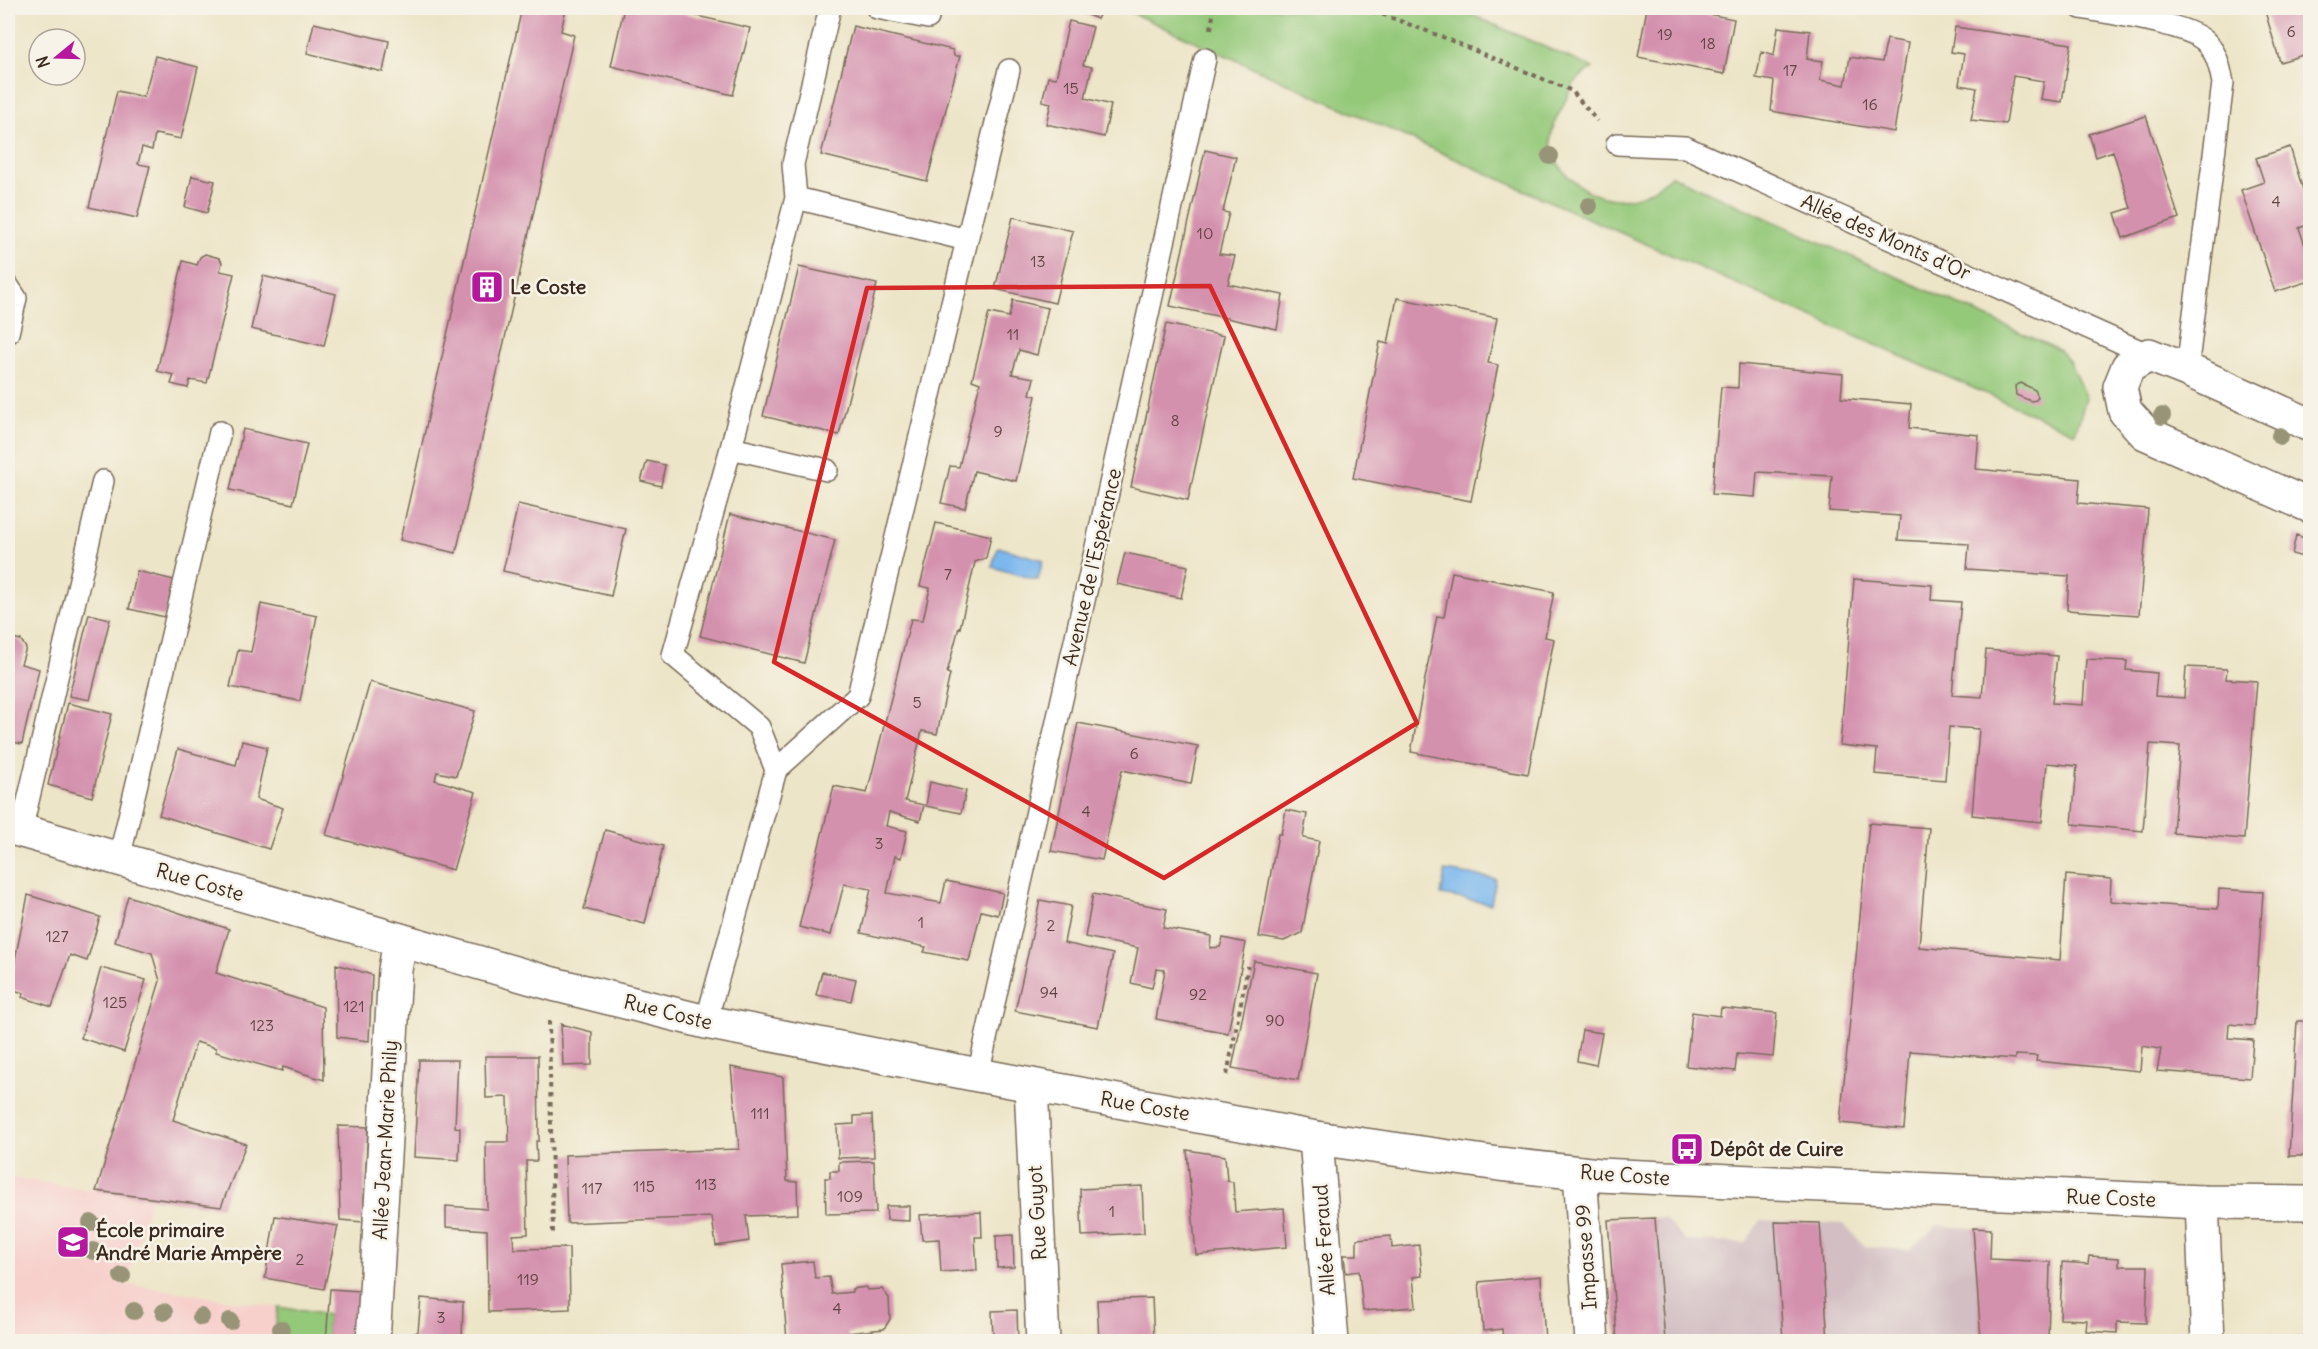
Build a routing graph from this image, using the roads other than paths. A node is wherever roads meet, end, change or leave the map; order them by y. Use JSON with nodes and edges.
{"nodes":[{"id":1,"x":830,"y":8,"type":"edge"},
{"id":2,"x":877,"y":8,"type":"edge"},
{"id":3,"x":2081,"y":8,"type":"edge"},
{"id":4,"x":928,"y":18,"type":"dead end"},
{"id":5,"x":1205,"y":59,"type":"dead end"},
{"id":6,"x":1010,"y":70,"type":"dead end"},
{"id":7,"x":1617,"y":144,"type":"road end"},
{"id":8,"x":796,"y":198,"type":"junction"},
{"id":9,"x":967,"y":240,"type":"junction"},
{"id":10,"x":8,"y":286,"type":"edge"},
{"id":11,"x":8,"y":333,"type":"edge"},
{"id":12,"x":2149,"y":355,"type":"junction"},
{"id":13,"x":2187,"y":370,"type":"junction"},
{"id":14,"x":2310,"y":425,"type":"edge"},
{"id":15,"x":220,"y":432,"type":"dead end"},
{"id":16,"x":731,"y":448,"type":"junction"},
{"id":17,"x":827,"y":470,"type":"dead end"},
{"id":18,"x":103,"y":481,"type":"dead end"},
{"id":19,"x":2310,"y":506,"type":"edge"},
{"id":20,"x":776,"y":770,"type":"junction"},
{"id":21,"x":14,"y":829,"type":"edge"},
{"id":22,"x":119,"y":859,"type":"junction"},
{"id":23,"x":400,"y":940,"type":"junction"},
{"id":24,"x":706,"y":1022,"type":"junction"},
{"id":25,"x":978,"y":1075,"type":"junction"},
{"id":26,"x":1031,"y":1085,"type":"junction"},
{"id":27,"x":1316,"y":1138,"type":"junction"},
{"id":28,"x":1580,"y":1173,"type":"junction"},
{"id":29,"x":2202,"y":1202,"type":"junction"},
{"id":30,"x":2310,"y":1203,"type":"edge"},
{"id":31,"x":373,"y":1341,"type":"edge"},
{"id":32,"x":1043,"y":1341,"type":"edge"},
{"id":33,"x":1332,"y":1341,"type":"edge"},
{"id":34,"x":1592,"y":1341,"type":"edge"},
{"id":35,"x":2208,"y":1341,"type":"edge"}],
"edges":[{"from":1,"to":8,"type":"lane"},
{"from":2,"to":4,"type":"lane"},
{"from":3,"to":13,"type":"lane"},
{"from":5,"to":25,"type":"lane","name":"Avenue de l'Espérance"},
{"from":6,"to":9,"type":"lane"},
{"from":7,"to":12,"type":"lane","name":"Allée des Monts d'Or"},
{"from":8,"to":9,"type":"lane"},
{"from":8,"to":16,"type":"lane"},
{"from":9,"to":20,"type":"lane"},
{"from":10,"to":11,"type":"lane"},
{"from":12,"to":13,"type":"main road"},
{"from":12,"to":19,"type":"main road"},
{"from":13,"to":14,"type":"main road"},
{"from":15,"to":22,"type":"lane"},
{"from":16,"to":17,"type":"lane"},
{"from":16,"to":20,"type":"lane"},
{"from":18,"to":21,"type":"lane"},
{"from":20,"to":24,"type":"lane"},
{"from":21,"to":22,"type":"main road","name":"Rue Coste"},
{"from":22,"to":23,"type":"main road","name":"Rue Coste"},
{"from":23,"to":24,"type":"main road","name":"Rue Coste"},
{"from":23,"to":31,"type":"main road","name":"Allée Jean-Marie Phily"},
{"from":24,"to":25,"type":"main road","name":"Rue Coste"},
{"from":25,"to":26,"type":"main road","name":"Rue Coste"},
{"from":26,"to":27,"type":"main road","name":"Rue Coste"},
{"from":26,"to":32,"type":"main road","name":"Rue Guyot"},
{"from":27,"to":28,"type":"main road","name":"Rue Coste"},
{"from":27,"to":33,"type":"main road","name":"Allée Feraud"},
{"from":28,"to":29,"type":"main road","name":"Rue Coste"},
{"from":28,"to":34,"type":"main road","name":"Impasse 99"},
{"from":29,"to":30,"type":"main road","name":"Rue Coste"},
{"from":29,"to":35,"type":"main road"}]}
